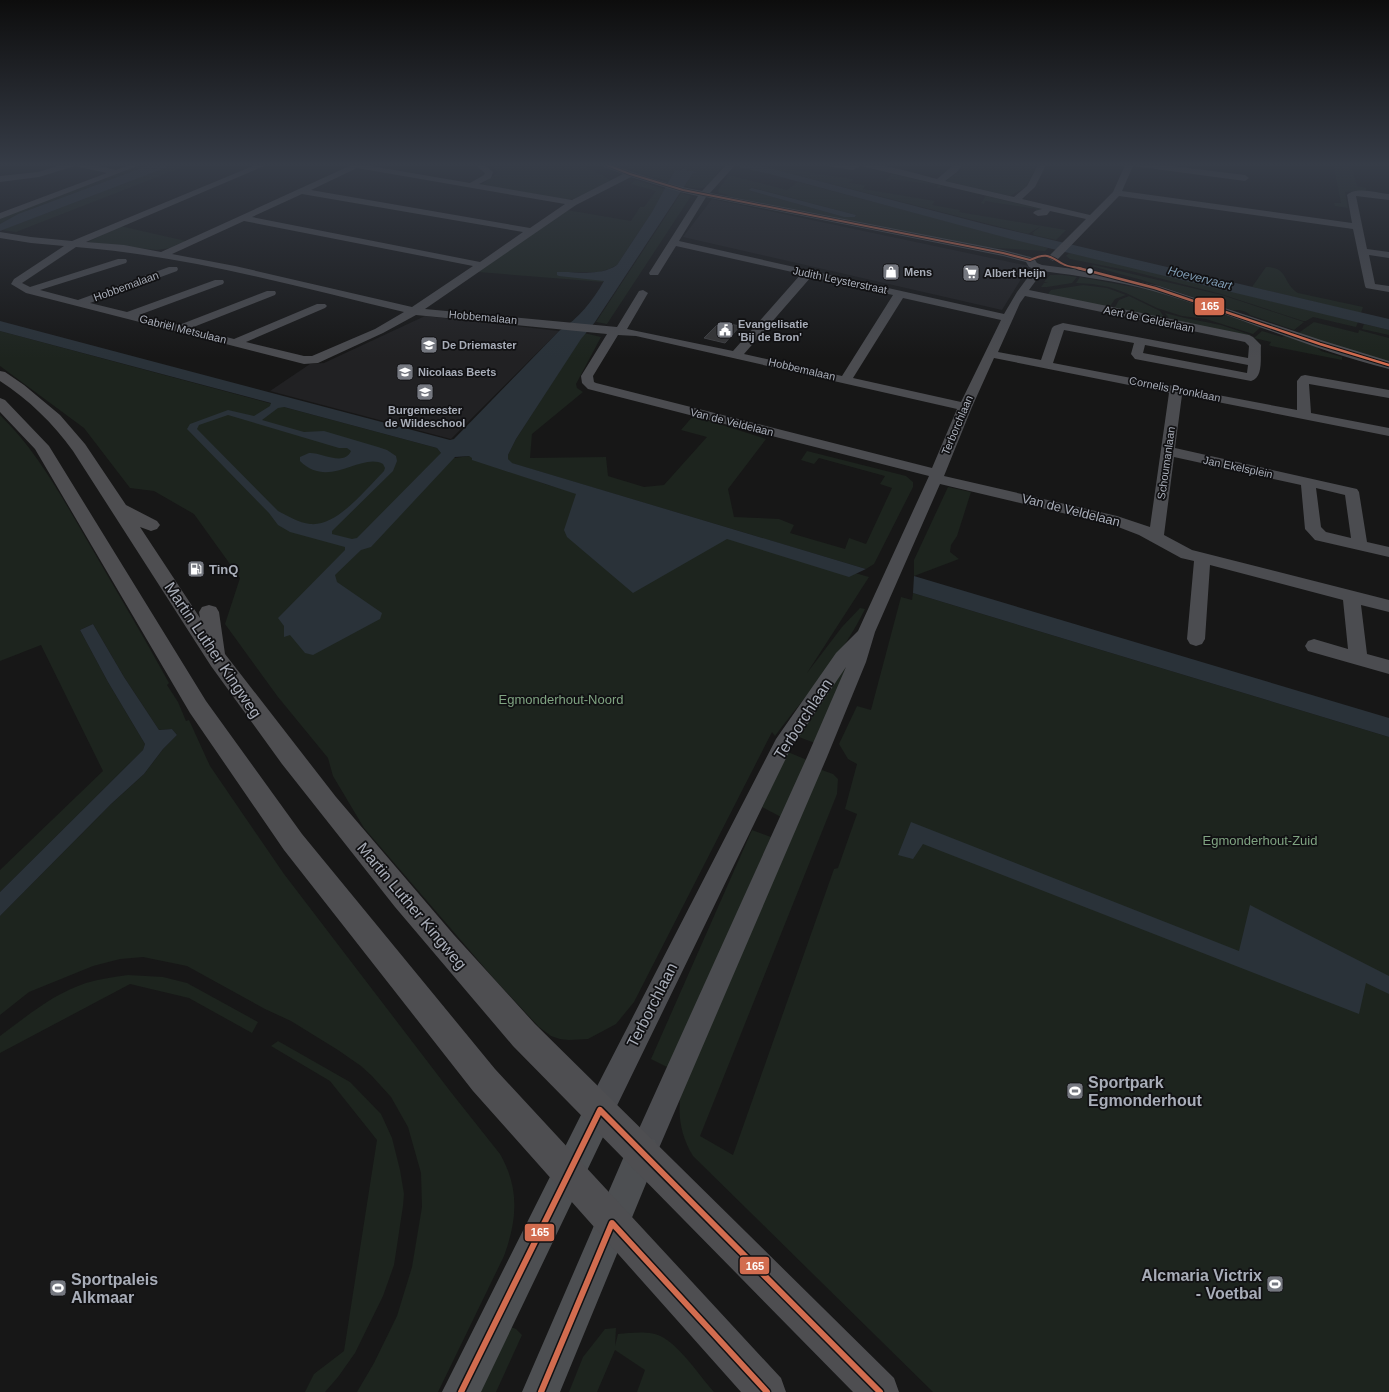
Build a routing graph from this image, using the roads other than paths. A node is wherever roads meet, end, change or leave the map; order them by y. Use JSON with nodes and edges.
{"nodes":[{"id":1,"x":111,"y":228,"type":"edge"},
{"id":2,"x":222,"y":228,"type":"edge"},
{"id":3,"x":294,"y":228,"type":"edge"},
{"id":4,"x":514,"y":228,"type":"edge"},
{"id":5,"x":536,"y":228,"type":"edge"},
{"id":6,"x":681,"y":228,"type":"edge"},
{"id":7,"x":874,"y":228,"type":"edge"},
{"id":8,"x":1082,"y":228,"type":"edge"},
{"id":9,"x":1358,"y":228,"type":"edge"},
{"id":10,"x":531,"y":231,"type":"junction"},
{"id":11,"x":0,"y":235,"type":"edge"},
{"id":12,"x":672,"y":242,"type":"junction"},
{"id":13,"x":75,"y":243,"type":"junction"},
{"id":14,"x":1059,"y":250,"type":"junction"},
{"id":15,"x":1362,"y":251,"type":"junction"},
{"id":16,"x":162,"y":255,"type":"junction"},
{"id":17,"x":1389,"y":255,"type":"edge"},
{"id":18,"x":122,"y":260,"type":"dead end"},
{"id":19,"x":1030,"y":260,"type":"junction"},
{"id":20,"x":482,"y":265,"type":"junction"},
{"id":21,"x":1061,"y":267,"type":"junction"},
{"id":22,"x":1040,"y":268,"type":"junction"},
{"id":23,"x":173,"y":269,"type":"dead end"},
{"id":24,"x":654,"y":273,"type":"dead end"},
{"id":25,"x":808,"y":273,"type":"junction"},
{"id":26,"x":219,"y":282,"type":"dead end"},
{"id":27,"x":1389,"y":289,"type":"edge"},
{"id":28,"x":30,"y":290,"type":"junction"},
{"id":29,"x":1022,"y":292,"type":"junction"},
{"id":30,"x":271,"y":293,"type":"dead end"},
{"id":31,"x":643,"y":293,"type":"dead end"},
{"id":32,"x":900,"y":293,"type":"junction"},
{"id":33,"x":80,"y":303,"type":"junction"},
{"id":34,"x":321,"y":306,"type":"dead end"},
{"id":35,"x":414,"y":311,"type":"junction"},
{"id":36,"x":129,"y":315,"type":"junction"},
{"id":37,"x":1007,"y":318,"type":"junction"},
{"id":38,"x":379,"y":319,"type":"dead end"},
{"id":39,"x":181,"y":328,"type":"junction"},
{"id":40,"x":618,"y":330,"type":"junction"},
{"id":41,"x":236,"y":342,"type":"junction"},
{"id":42,"x":990,"y":354,"type":"junction"},
{"id":43,"x":736,"y":355,"type":"junction"},
{"id":44,"x":294,"y":357,"type":"junction"},
{"id":45,"x":1254,"y":363,"type":"joint"},
{"id":46,"x":1046,"y":364,"type":"junction"},
{"id":47,"x":1389,"y":365,"type":"edge"},
{"id":48,"x":0,"y":375,"type":"edge"},
{"id":49,"x":846,"y":379,"type":"junction"},
{"id":50,"x":1176,"y":389,"type":"junction"},
{"id":51,"x":1389,"y":394,"type":"edge"},
{"id":52,"x":0,"y":403,"type":"edge"},
{"id":53,"x":965,"y":407,"type":"junction"},
{"id":54,"x":1304,"y":415,"type":"junction"},
{"id":55,"x":1389,"y":432,"type":"edge"},
{"id":56,"x":1168,"y":451,"type":"junction"},
{"id":57,"x":936,"y":476,"type":"junction"},
{"id":58,"x":1308,"y":482,"type":"junction"},
{"id":59,"x":120,"y":509,"type":"junction"},
{"id":60,"x":151,"y":525,"type":"dead end"},
{"id":61,"x":1156,"y":537,"type":"junction"},
{"id":62,"x":1360,"y":545,"type":"junction"},
{"id":63,"x":1389,"y":552,"type":"edge"},
{"id":64,"x":1202,"y":558,"type":"junction"},
{"id":65,"x":1351,"y":596,"type":"junction"},
{"id":66,"x":1389,"y":606,"type":"edge"},
{"id":67,"x":209,"y":612,"type":"dead end"},
{"id":68,"x":866,"y":632,"type":"junction"},
{"id":69,"x":1196,"y":639,"type":"dead end"},
{"id":70,"x":1314,"y":646,"type":"dead end"},
{"id":71,"x":216,"y":658,"type":"junction"},
{"id":72,"x":1358,"y":658,"type":"junction"},
{"id":73,"x":1389,"y":667,"type":"edge"},
{"id":74,"x":600,"y":1110,"type":"junction"},
{"id":75,"x":642,"y":1152,"type":"junction"},
{"id":76,"x":568,"y":1174,"type":"junction"},
{"id":77,"x":612,"y":1223,"type":"junction"},
{"id":78,"x":461,"y":1392,"type":"edge"},
{"id":79,"x":541,"y":1392,"type":"edge"},
{"id":80,"x":767,"y":1392,"type":"edge"},
{"id":81,"x":880,"y":1392,"type":"edge"}],
"edges":[{"from":1,"to":13,"type":"street"},
{"from":2,"to":16,"type":"street"},
{"from":3,"to":20,"type":"street"},
{"from":4,"to":10,"type":"street"},
{"from":5,"to":10,"type":"street","name":"Gabriël Metsulaan"},
{"from":6,"to":12,"type":"street"},
{"from":7,"to":19,"type":"street"},
{"from":8,"to":14,"type":"street"},
{"from":9,"to":15,"type":"street"},
{"from":10,"to":20,"type":"street","name":"Gabriël Metsulaan"},
{"from":11,"to":13,"type":"street","name":"Hobbemalaan"},
{"from":12,"to":24,"type":"street"},
{"from":12,"to":25,"type":"street","name":"Judith Leysterstraat"},
{"from":13,"to":16,"type":"street","name":"Hobbemalaan"},
{"from":13,"to":28,"type":"street","name":"Gabriël Metsulaan"},
{"from":14,"to":19,"type":"street"},
{"from":14,"to":21,"type":"street"},
{"from":15,"to":17,"type":"street"},
{"from":15,"to":27,"type":"street"},
{"from":16,"to":35,"type":"street","name":"Hobbemalaan"},
{"from":18,"to":28,"type":"street","name":"Hobbemalaan"},
{"from":19,"to":22,"type":"street"},
{"from":20,"to":35,"type":"street","name":"Gabriël Metsulaan"},
{"from":21,"to":22,"type":"street"},
{"from":21,"to":47,"type":"street","name":"Aert de Gelderlaan"},
{"from":22,"to":29,"type":"street","name":"Terborchlaan"},
{"from":23,"to":33,"type":"street","name":"Hobbemalaan"},
{"from":25,"to":32,"type":"street","name":"Judith Leysterstraat"},
{"from":25,"to":43,"type":"street"},
{"from":26,"to":36,"type":"street"},
{"from":28,"to":33,"type":"street","name":"Gabriël Metsulaan"},
{"from":29,"to":37,"type":"street","name":"Terborchlaan"},
{"from":29,"to":45,"type":"street","name":"Aert de Gelderlaan"},
{"from":30,"to":39,"type":"street"},
{"from":31,"to":40,"type":"street"},
{"from":32,"to":37,"type":"street","name":"Judith Leysterstraat"},
{"from":32,"to":49,"type":"street"},
{"from":33,"to":36,"type":"street","name":"Gabriël Metsulaan"},
{"from":34,"to":41,"type":"street"},
{"from":35,"to":40,"type":"street","name":"Hobbemalaan"},
{"from":35,"to":44,"type":"street","name":"Gabriël Metsulaan"},
{"from":36,"to":39,"type":"street","name":"Gabriël Metsulaan"},
{"from":37,"to":42,"type":"street","name":"Terborchlaan"},
{"from":38,"to":44,"type":"street"},
{"from":39,"to":41,"type":"street","name":"Gabriël Metsulaan"},
{"from":40,"to":43,"type":"street","name":"Hobbemalaan"},
{"from":40,"to":57,"type":"street","name":"Van de Veldelaan"},
{"from":41,"to":44,"type":"street","name":"Gabriël Metsulaan"},
{"from":42,"to":46,"type":"street","name":"Cornelis Pronklaan"},
{"from":42,"to":53,"type":"street","name":"Terborchlaan"},
{"from":43,"to":49,"type":"street","name":"Hobbemalaan"},
{"from":45,"to":46,"type":"street","name":"Cornelis Pronklaan"},
{"from":46,"to":50,"type":"street","name":"Cornelis Pronklaan"},
{"from":48,"to":59,"type":"highway","name":"Martin Luther Kingweg"},
{"from":49,"to":53,"type":"street","name":"Hobbemalaan"},
{"from":50,"to":54,"type":"street","name":"Cornelis Pronklaan"},
{"from":50,"to":56,"type":"street","name":"Schoumanlaan"},
{"from":51,"to":54,"type":"street"},
{"from":52,"to":76,"type":"highway"},
{"from":53,"to":57,"type":"street","name":"Terborchlaan"},
{"from":54,"to":55,"type":"street","name":"Cornelis Pronklaan"},
{"from":56,"to":58,"type":"street","name":"Jan Ekelsplein"},
{"from":56,"to":61,"type":"street","name":"Schoumanlaan"},
{"from":57,"to":61,"type":"street","name":"Van de Veldelaan"},
{"from":57,"to":68,"type":"street","name":"Terborchlaan"},
{"from":58,"to":62,"type":"street"},
{"from":58,"to":62,"type":"street","name":"Jan Ekelsplein"},
{"from":59,"to":60,"type":"highway"},
{"from":59,"to":71,"type":"highway","name":"Martin Luther Kingweg"},
{"from":61,"to":64,"type":"street","name":"Van de Veldelaan"},
{"from":62,"to":63,"type":"street"},
{"from":64,"to":65,"type":"street","name":"Van de Veldelaan"},
{"from":64,"to":69,"type":"street"},
{"from":65,"to":66,"type":"street","name":"Van de Veldelaan"},
{"from":65,"to":72,"type":"street"},
{"from":67,"to":71,"type":"highway"},
{"from":68,"to":74,"type":"street","name":"Terborchlaan"},
{"from":68,"to":75,"type":"street","name":"Terborchlaan"},
{"from":70,"to":72,"type":"street"},
{"from":71,"to":74,"type":"highway","name":"Martin Luther Kingweg"},
{"from":72,"to":73,"type":"street"},
{"from":74,"to":75,"type":"highway","name":"Martin Luther Kingweg"},
{"from":74,"to":76,"type":"main road","name":"Terborchlaan"},
{"from":75,"to":77,"type":"main road","name":"Terborchlaan"},
{"from":75,"to":81,"type":"highway","name":"Martin Luther Kingweg"},
{"from":76,"to":77,"type":"highway"},
{"from":76,"to":78,"type":"main road","name":"Terborchlaan"},
{"from":77,"to":79,"type":"main road","name":"Terborchlaan"},
{"from":77,"to":80,"type":"highway"}]}
